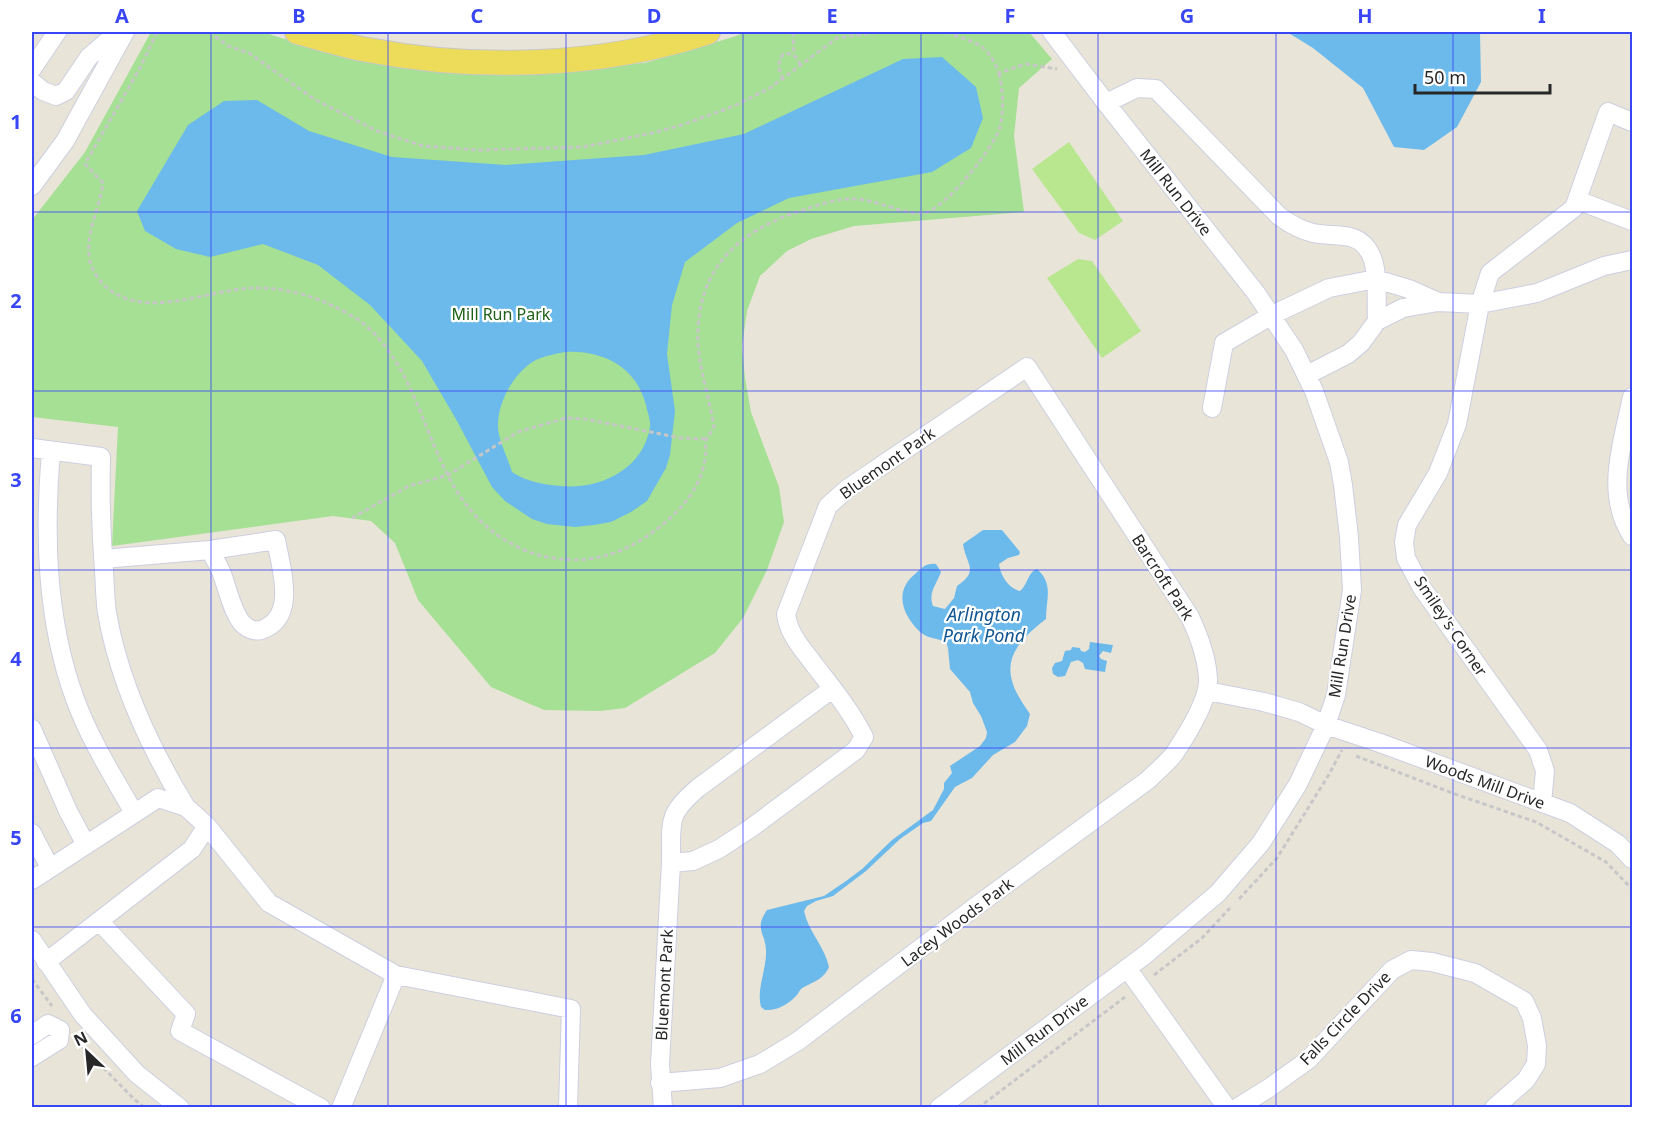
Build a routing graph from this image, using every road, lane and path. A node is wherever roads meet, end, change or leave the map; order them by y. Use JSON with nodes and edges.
{"nodes":[{"id":1,"x":57,"y":32,"type":"edge"},
{"id":2,"x":118,"y":32,"type":"edge"},
{"id":3,"x":125,"y":32,"type":"edge"},
{"id":4,"x":157,"y":32,"type":"edge"},
{"id":5,"x":209,"y":32,"type":"edge"},
{"id":6,"x":297,"y":32,"type":"edge"},
{"id":7,"x":708,"y":32,"type":"edge"},
{"id":8,"x":793,"y":32,"type":"edge"},
{"id":9,"x":880,"y":32,"type":"edge"},
{"id":10,"x":935,"y":32,"type":"edge"},
{"id":11,"x":948,"y":32,"type":"edge"},
{"id":12,"x":1052,"y":32,"type":"edge"},
{"id":13,"x":794,"y":55,"type":"junction"},
{"id":14,"x":800,"y":66,"type":"junction"},
{"id":15,"x":32,"y":69,"type":"edge"},
{"id":16,"x":1058,"y":70,"type":"dead end"},
{"id":17,"x":999,"y":73,"type":"junction"},
{"id":18,"x":783,"y":79,"type":"junction"},
{"id":19,"x":32,"y":82,"type":"edge"},
{"id":20,"x":1106,"y":103,"type":"junction"},
{"id":21,"x":1632,"y":122,"type":"edge"},
{"id":22,"x":32,"y":186,"type":"edge"},
{"id":23,"x":1577,"y":200,"type":"junction"},
{"id":24,"x":1632,"y":221,"type":"edge"},
{"id":25,"x":1632,"y":260,"type":"edge"},
{"id":26,"x":1376,"y":279,"type":"junction"},
{"id":27,"x":1438,"y":302,"type":"junction"},
{"id":28,"x":1480,"y":304,"type":"junction"},
{"id":29,"x":1272,"y":315,"type":"junction"},
{"id":30,"x":1377,"y":321,"type":"junction"},
{"id":31,"x":1027,"y":367,"type":"joint"},
{"id":32,"x":1307,"y":375,"type":"junction"},
{"id":33,"x":1632,"y":397,"type":"edge"},
{"id":34,"x":1212,"y":408,"type":"dead end"},
{"id":35,"x":707,"y":439,"type":"junction"},
{"id":36,"x":32,"y":448,"type":"edge"},
{"id":37,"x":51,"y":451,"type":"junction"},
{"id":38,"x":448,"y":475,"type":"junction"},
{"id":39,"x":352,"y":518,"type":"dead end"},
{"id":40,"x":1632,"y":536,"type":"edge"},
{"id":41,"x":210,"y":550,"type":"junction"},
{"id":42,"x":103,"y":559,"type":"junction"},
{"id":43,"x":832,"y":688,"type":"junction"},
{"id":44,"x":1207,"y":691,"type":"junction"},
{"id":45,"x":1326,"y":725,"type":"junction"},
{"id":46,"x":32,"y":729,"type":"edge"},
{"id":47,"x":1542,"y":803,"type":"junction"},
{"id":48,"x":186,"y":807,"type":"junction"},
{"id":49,"x":134,"y":813,"type":"junction"},
{"id":50,"x":207,"y":826,"type":"junction"},
{"id":51,"x":32,"y":833,"type":"edge"},
{"id":52,"x":86,"y":845,"type":"junction"},
{"id":53,"x":1632,"y":859,"type":"edge"},
{"id":54,"x":671,"y":863,"type":"junction"},
{"id":55,"x":51,"y":868,"type":"junction"},
{"id":56,"x":32,"y":880,"type":"edge"},
{"id":57,"x":1632,"y":889,"type":"edge"},
{"id":58,"x":99,"y":921,"type":"junction"},
{"id":59,"x":32,"y":940,"type":"edge"},
{"id":60,"x":46,"y":962,"type":"junction"},
{"id":61,"x":1127,"y":968,"type":"junction"},
{"id":62,"x":396,"y":975,"type":"junction"},
{"id":63,"x":1140,"y":986,"type":"junction"},
{"id":64,"x":83,"y":1015,"type":"junction"},
{"id":65,"x":60,"y":1030,"type":"junction"},
{"id":66,"x":32,"y":1035,"type":"edge"},
{"id":67,"x":32,"y":1057,"type":"edge"},
{"id":68,"x":660,"y":1083,"type":"junction"},
{"id":69,"x":1504,"y":1104,"type":"edge"},
{"id":70,"x":180,"y":1107,"type":"edge"},
{"id":71,"x":321,"y":1107,"type":"edge"},
{"id":72,"x":341,"y":1107,"type":"edge"},
{"id":73,"x":568,"y":1107,"type":"edge"},
{"id":74,"x":663,"y":1107,"type":"edge"},
{"id":75,"x":939,"y":1107,"type":"edge"},
{"id":76,"x":978,"y":1107,"type":"edge"},
{"id":77,"x":1227,"y":1107,"type":"edge"},
{"id":78,"x":1237,"y":1107,"type":"edge"}],
"edges":[{"from":1,"to":15,"type":"street"},
{"from":2,"to":19,"type":"street"},
{"from":3,"to":22,"type":"street"},
{"from":4,"to":38,"type":"path"},
{"from":5,"to":18,"type":"path"},
{"from":6,"to":7,"type":"main road"},
{"from":8,"to":13,"type":"path"},
{"from":9,"to":14,"type":"path"},
{"from":10,"to":11,"type":"path"},
{"from":11,"to":17,"type":"path"},
{"from":12,"to":20,"type":"street","name":"Mill Run Drive"},
{"from":13,"to":14,"type":"path"},
{"from":13,"to":18,"type":"path"},
{"from":14,"to":18,"type":"path"},
{"from":16,"to":17,"type":"path"},
{"from":17,"to":35,"type":"path"},
{"from":20,"to":26,"type":"street"},
{"from":20,"to":29,"type":"street","name":"Mill Run Drive"},
{"from":21,"to":23,"type":"street"},
{"from":23,"to":24,"type":"street"},
{"from":23,"to":28,"type":"street","name":"Smiley's Corner"},
{"from":25,"to":28,"type":"street"},
{"from":26,"to":27,"type":"street"},
{"from":26,"to":29,"type":"street"},
{"from":26,"to":30,"type":"street"},
{"from":27,"to":28,"type":"street"},
{"from":27,"to":30,"type":"street"},
{"from":28,"to":47,"type":"street","name":"Smiley's Corner"},
{"from":29,"to":32,"type":"street","name":"Mill Run Drive"},
{"from":29,"to":34,"type":"street"},
{"from":30,"to":32,"type":"street"},
{"from":31,"to":43,"type":"street","name":"Bluemont Park"},
{"from":31,"to":44,"type":"street","name":"Barcroft Park"},
{"from":32,"to":45,"type":"street","name":"Mill Run Drive"},
{"from":33,"to":40,"type":"street"},
{"from":35,"to":38,"type":"path"},
{"from":35,"to":38,"type":"path"},
{"from":36,"to":37,"type":"street"},
{"from":37,"to":42,"type":"street"},
{"from":37,"to":49,"type":"street"},
{"from":38,"to":39,"type":"path"},
{"from":41,"to":41,"type":"street"},
{"from":41,"to":42,"type":"street"},
{"from":42,"to":48,"type":"street"},
{"from":43,"to":54,"type":"street","name":"Bluemont Park"},
{"from":43,"to":54,"type":"street","name":"Bluemont Park"},
{"from":44,"to":45,"type":"street"},
{"from":44,"to":68,"type":"street","name":"Lacey Woods Park"},
{"from":45,"to":47,"type":"street","name":"Woods Mill Drive"},
{"from":45,"to":61,"type":"street","name":"Mill Run Drive"},
{"from":46,"to":52,"type":"street"},
{"from":47,"to":53,"type":"street","name":"Woods Mill Drive"},
{"from":48,"to":49,"type":"street"},
{"from":48,"to":50,"type":"street"},
{"from":49,"to":52,"type":"street"},
{"from":50,"to":58,"type":"street"},
{"from":50,"to":62,"type":"street"},
{"from":51,"to":55,"type":"street"},
{"from":52,"to":55,"type":"street"},
{"from":54,"to":68,"type":"street","name":"Bluemont Park"},
{"from":55,"to":56,"type":"street"},
{"from":57,"to":63,"type":"path"},
{"from":58,"to":60,"type":"street"},
{"from":58,"to":71,"type":"street"},
{"from":59,"to":60,"type":"street"},
{"from":60,"to":64,"type":"street"},
{"from":61,"to":63,"type":"street"},
{"from":61,"to":75,"type":"street","name":"Mill Run Drive"},
{"from":62,"to":72,"type":"street"},
{"from":62,"to":73,"type":"street"},
{"from":63,"to":76,"type":"path"},
{"from":63,"to":77,"type":"street"},
{"from":64,"to":65,"type":"street"},
{"from":64,"to":70,"type":"street"},
{"from":65,"to":66,"type":"street"},
{"from":65,"to":67,"type":"street"},
{"from":68,"to":74,"type":"street","name":"Bluemont Park"},
{"from":69,"to":78,"type":"street","name":"Falls Circle Drive"}]}
